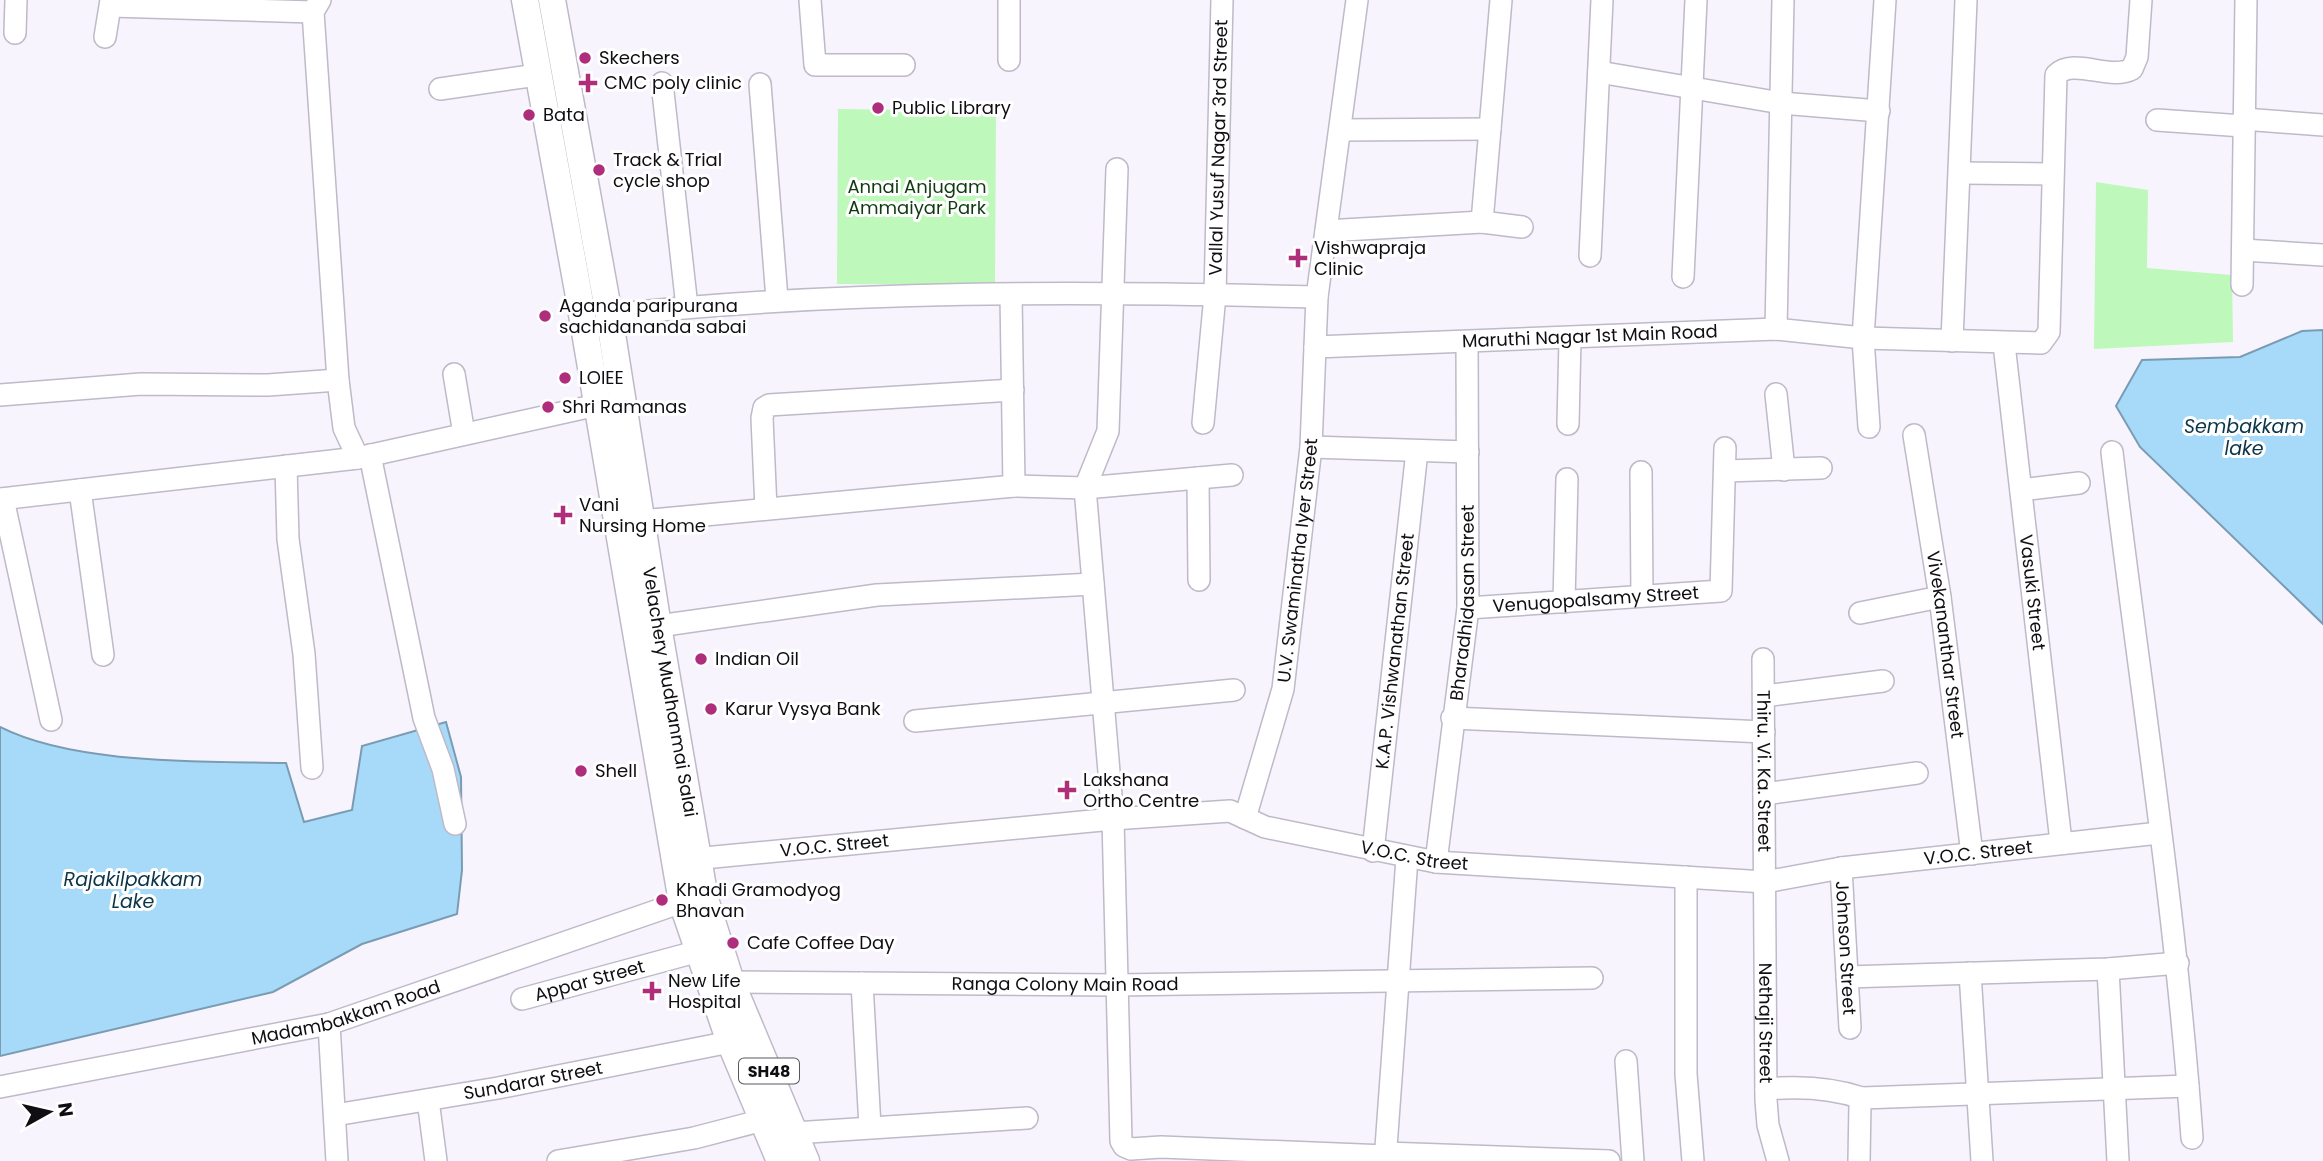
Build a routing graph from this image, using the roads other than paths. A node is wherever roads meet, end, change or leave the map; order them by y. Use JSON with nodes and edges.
{"nodes":[{"id":1,"x":16,"y":0,"type":"edge"},
{"id":2,"x":525,"y":0,"type":"edge"},
{"id":3,"x":552,"y":0,"type":"edge"},
{"id":4,"x":810,"y":0,"type":"edge"},
{"id":5,"x":1009,"y":0,"type":"edge"},
{"id":6,"x":1222,"y":0,"type":"edge"},
{"id":7,"x":1357,"y":0,"type":"edge"},
{"id":8,"x":1501,"y":0,"type":"edge"},
{"id":9,"x":1602,"y":0,"type":"edge"},
{"id":10,"x":1696,"y":0,"type":"edge"},
{"id":11,"x":1783,"y":0,"type":"edge"},
{"id":12,"x":1885,"y":0,"type":"edge"},
{"id":13,"x":1966,"y":0,"type":"edge"},
{"id":14,"x":2141,"y":0,"type":"edge"},
{"id":15,"x":2246,"y":0,"type":"edge"},
{"id":16,"x":111,"y":3,"type":"edge"},
{"id":17,"x":231,"y":5,"type":"edge"},
{"id":18,"x":317,"y":6,"type":"edge"},
{"id":19,"x":15,"y":33,"type":"dead end"},
{"id":20,"x":105,"y":37,"type":"dead end"},
{"id":21,"x":1009,"y":60,"type":"dead end"},
{"id":22,"x":904,"y":65,"type":"dead end"},
{"id":23,"x":1599,"y":72,"type":"junction"},
{"id":24,"x":537,"y":75,"type":"junction"},
{"id":25,"x":662,"y":83,"type":"dead end"},
{"id":26,"x":760,"y":84,"type":"dead end"},
{"id":27,"x":440,"y":89,"type":"dead end"},
{"id":28,"x":1693,"y":90,"type":"junction"},
{"id":29,"x":1781,"y":103,"type":"junction"},
{"id":30,"x":1879,"y":111,"type":"junction"},
{"id":31,"x":2157,"y":120,"type":"dead end"},
{"id":32,"x":2243,"y":123,"type":"junction"},
{"id":33,"x":2323,"y":125,"type":"edge"},
{"id":34,"x":1340,"y":130,"type":"junction"},
{"id":35,"x":1490,"y":130,"type":"junction"},
{"id":36,"x":1117,"y":170,"type":"dead end"},
{"id":37,"x":1960,"y":173,"type":"junction"},
{"id":38,"x":2052,"y":174,"type":"junction"},
{"id":39,"x":1482,"y":222,"type":"junction"},
{"id":40,"x":1522,"y":227,"type":"dead end"},
{"id":41,"x":1326,"y":231,"type":"junction"},
{"id":42,"x":2243,"y":250,"type":"junction"},
{"id":43,"x":2323,"y":255,"type":"edge"},
{"id":44,"x":1590,"y":256,"type":"dead end"},
{"id":45,"x":1683,"y":277,"type":"dead end"},
{"id":46,"x":2242,"y":285,"type":"dead end"},
{"id":47,"x":1112,"y":295,"type":"junction"},
{"id":48,"x":1215,"y":295,"type":"junction"},
{"id":49,"x":1011,"y":296,"type":"junction"},
{"id":50,"x":1317,"y":297,"type":"junction"},
{"id":51,"x":777,"y":299,"type":"junction"},
{"id":52,"x":687,"y":307,"type":"junction"},
{"id":53,"x":609,"y":315,"type":"junction"},
{"id":54,"x":1776,"y":329,"type":"junction"},
{"id":55,"x":1863,"y":338,"type":"junction"},
{"id":56,"x":1570,"y":339,"type":"junction"},
{"id":57,"x":1952,"y":341,"type":"junction"},
{"id":58,"x":1467,"y":342,"type":"junction"},
{"id":59,"x":2004,"y":344,"type":"junction"},
{"id":60,"x":1315,"y":347,"type":"junction"},
{"id":61,"x":454,"y":374,"type":"dead end"},
{"id":62,"x":338,"y":380,"type":"junction"},
{"id":63,"x":1013,"y":390,"type":"junction"},
{"id":64,"x":1776,"y":394,"type":"dead end"},
{"id":65,"x":0,"y":395,"type":"edge"},
{"id":66,"x":597,"y":405,"type":"junction"},
{"id":67,"x":1203,"y":423,"type":"dead end"},
{"id":68,"x":1568,"y":424,"type":"dead end"},
{"id":69,"x":1869,"y":427,"type":"dead end"},
{"id":70,"x":464,"y":434,"type":"junction"},
{"id":71,"x":1914,"y":435,"type":"dead end"},
{"id":72,"x":1311,"y":447,"type":"junction"},
{"id":73,"x":1725,"y":448,"type":"dead end"},
{"id":74,"x":1417,"y":451,"type":"junction"},
{"id":75,"x":1468,"y":452,"type":"junction"},
{"id":76,"x":2112,"y":452,"type":"dead end"},
{"id":77,"x":364,"y":456,"type":"junction"},
{"id":78,"x":286,"y":466,"type":"junction"},
{"id":79,"x":1821,"y":468,"type":"dead end"},
{"id":80,"x":1784,"y":470,"type":"junction"},
{"id":81,"x":1725,"y":471,"type":"junction"},
{"id":82,"x":1641,"y":472,"type":"dead end"},
{"id":83,"x":1232,"y":475,"type":"dead end"},
{"id":84,"x":1198,"y":478,"type":"junction"},
{"id":85,"x":1567,"y":480,"type":"dead end"},
{"id":86,"x":2079,"y":483,"type":"dead end"},
{"id":87,"x":1014,"y":486,"type":"junction"},
{"id":88,"x":1085,"y":488,"type":"junction"},
{"id":89,"x":80,"y":490,"type":"junction"},
{"id":90,"x":2021,"y":490,"type":"junction"},
{"id":91,"x":1,"y":499,"type":"edge"},
{"id":92,"x":766,"y":509,"type":"junction"},
{"id":93,"x":641,"y":521,"type":"junction"},
{"id":94,"x":1199,"y":580,"type":"dead end"},
{"id":95,"x":1093,"y":584,"type":"junction"},
{"id":96,"x":1642,"y":596,"type":"junction"},
{"id":97,"x":1940,"y":597,"type":"junction"},
{"id":98,"x":1564,"y":602,"type":"junction"},
{"id":99,"x":1468,"y":608,"type":"junction"},
{"id":100,"x":1860,"y":613,"type":"dead end"},
{"id":101,"x":657,"y":626,"type":"junction"},
{"id":102,"x":103,"y":654,"type":"dead end"},
{"id":103,"x":1763,"y":659,"type":"dead end"},
{"id":104,"x":1883,"y":681,"type":"dead end"},
{"id":105,"x":1234,"y":690,"type":"dead end"},
{"id":106,"x":1764,"y":696,"type":"junction"},
{"id":107,"x":1103,"y":702,"type":"junction"},
{"id":108,"x":1452,"y":718,"type":"junction"},
{"id":109,"x":51,"y":720,"type":"dead end"},
{"id":110,"x":915,"y":721,"type":"dead end"},
{"id":111,"x":1764,"y":732,"type":"junction"},
{"id":112,"x":312,"y":768,"type":"dead end"},
{"id":113,"x":1917,"y":773,"type":"dead end"},
{"id":114,"x":1764,"y":794,"type":"junction"},
{"id":115,"x":1245,"y":818,"type":"junction"},
{"id":116,"x":1113,"y":819,"type":"junction"},
{"id":117,"x":455,"y":824,"type":"dead end"},
{"id":118,"x":2159,"y":832,"type":"junction"},
{"id":119,"x":2061,"y":842,"type":"junction"},
{"id":120,"x":1373,"y":851,"type":"junction"},
{"id":121,"x":1972,"y":854,"type":"junction"},
{"id":122,"x":1407,"y":858,"type":"junction"},
{"id":123,"x":687,"y":859,"type":"junction"},
{"id":124,"x":1437,"y":862,"type":"junction"},
{"id":125,"x":1841,"y":868,"type":"junction"},
{"id":126,"x":1686,"y":877,"type":"junction"},
{"id":127,"x":1765,"y":882,"type":"junction"},
{"id":128,"x":693,"y":901,"type":"junction"},
{"id":129,"x":699,"y":951,"type":"junction"},
{"id":130,"x":2178,"y":963,"type":"junction"},
{"id":131,"x":2108,"y":969,"type":"junction"},
{"id":132,"x":1970,"y":973,"type":"junction"},
{"id":133,"x":1847,"y":977,"type":"junction"},
{"id":134,"x":1398,"y":978,"type":"junction"},
{"id":135,"x":1592,"y":978,"type":"dead end"},
{"id":136,"x":731,"y":982,"type":"junction"},
{"id":137,"x":862,"y":983,"type":"junction"},
{"id":138,"x":1117,"y":985,"type":"junction"},
{"id":139,"x":522,"y":999,"type":"dead end"},
{"id":140,"x":329,"y":1024,"type":"junction"},
{"id":141,"x":1850,"y":1028,"type":"dead end"},
{"id":142,"x":730,"y":1042,"type":"junction"},
{"id":143,"x":1626,"y":1061,"type":"dead end"},
{"id":144,"x":2188,"y":1086,"type":"junction"},
{"id":145,"x":0,"y":1087,"type":"edge"},
{"id":146,"x":1766,"y":1089,"type":"junction"},
{"id":147,"x":2114,"y":1090,"type":"junction"},
{"id":148,"x":1978,"y":1096,"type":"junction"},
{"id":149,"x":1862,"y":1098,"type":"junction"},
{"id":150,"x":428,"y":1100,"type":"junction"},
{"id":151,"x":335,"y":1115,"type":"junction"},
{"id":152,"x":1027,"y":1118,"type":"dead end"},
{"id":153,"x":763,"y":1120,"type":"junction"},
{"id":154,"x":870,"y":1127,"type":"junction"},
{"id":155,"x":794,"y":1133,"type":"junction"},
{"id":156,"x":2192,"y":1138,"type":"dead end"},
{"id":157,"x":1162,"y":1154,"type":"edge"},
{"id":158,"x":1320,"y":1157,"type":"edge"},
{"id":159,"x":1386,"y":1157,"type":"edge"},
{"id":160,"x":1518,"y":1159,"type":"edge"},
{"id":161,"x":337,"y":1161,"type":"edge"},
{"id":162,"x":436,"y":1161,"type":"edge"},
{"id":163,"x":558,"y":1161,"type":"edge"},
{"id":164,"x":780,"y":1161,"type":"edge"},
{"id":165,"x":806,"y":1161,"type":"edge"},
{"id":166,"x":1595,"y":1161,"type":"edge"},
{"id":167,"x":1633,"y":1161,"type":"edge"},
{"id":168,"x":1693,"y":1161,"type":"edge"},
{"id":169,"x":1779,"y":1161,"type":"edge"},
{"id":170,"x":1859,"y":1161,"type":"edge"},
{"id":171,"x":1982,"y":1161,"type":"edge"},
{"id":172,"x":2118,"y":1161,"type":"edge"}],
"edges":[{"from":1,"to":19,"type":"street"},
{"from":2,"to":24,"type":"main road","name":"Velachery Mudhanmai Salai","number":"SH48"},
{"from":3,"to":53,"type":"main road","name":"Velachery Mudhanmai Salai","number":"SH48"},
{"from":4,"to":22,"type":"street"},
{"from":5,"to":21,"type":"street"},
{"from":6,"to":48,"type":"street","name":"Vallal Yusuf Nagar 3rd Street"},
{"from":7,"to":34,"type":"street","name":"U.V. Swaminatha Iyer Street"},
{"from":8,"to":35,"type":"street"},
{"from":9,"to":23,"type":"street"},
{"from":10,"to":28,"type":"street"},
{"from":11,"to":29,"type":"street"},
{"from":12,"to":30,"type":"street"},
{"from":13,"to":37,"type":"street"},
{"from":14,"to":38,"type":"street"},
{"from":15,"to":32,"type":"street"},
{"from":16,"to":17,"type":"street"},
{"from":16,"to":20,"type":"street"},
{"from":17,"to":18,"type":"street"},
{"from":18,"to":62,"type":"street"},
{"from":23,"to":28,"type":"street"},
{"from":23,"to":44,"type":"street"},
{"from":24,"to":27,"type":"street"},
{"from":24,"to":66,"type":"main road","name":"Velachery Mudhanmai Salai","number":"SH48"},
{"from":25,"to":52,"type":"street"},
{"from":26,"to":51,"type":"street"},
{"from":28,"to":29,"type":"street"},
{"from":28,"to":45,"type":"street"},
{"from":29,"to":30,"type":"street"},
{"from":29,"to":54,"type":"street"},
{"from":30,"to":55,"type":"street"},
{"from":31,"to":32,"type":"street"},
{"from":32,"to":33,"type":"street"},
{"from":32,"to":42,"type":"street"},
{"from":34,"to":35,"type":"street"},
{"from":34,"to":41,"type":"street","name":"U.V. Swaminatha Iyer Street"},
{"from":35,"to":39,"type":"street"},
{"from":36,"to":47,"type":"street"},
{"from":37,"to":38,"type":"street"},
{"from":37,"to":57,"type":"street"},
{"from":38,"to":59,"type":"street","name":"Maruthi Nagar 1st Main Road"},
{"from":39,"to":40,"type":"street"},
{"from":39,"to":41,"type":"street"},
{"from":41,"to":50,"type":"street","name":"U.V. Swaminatha Iyer Street"},
{"from":42,"to":43,"type":"street"},
{"from":42,"to":46,"type":"street"},
{"from":47,"to":48,"type":"street"},
{"from":47,"to":49,"type":"street"},
{"from":47,"to":88,"type":"street"},
{"from":48,"to":50,"type":"street"},
{"from":48,"to":67,"type":"street","name":"Vallal Yusuf Nagar 3rd Street"},
{"from":49,"to":51,"type":"street"},
{"from":49,"to":63,"type":"street"},
{"from":50,"to":60,"type":"street","name":"U.V. Swaminatha Iyer Street"},
{"from":51,"to":52,"type":"street"},
{"from":52,"to":53,"type":"street"},
{"from":53,"to":93,"type":"main road","name":"Velachery Mudhanmai Salai","number":"SH48"},
{"from":54,"to":55,"type":"street","name":"Maruthi Nagar 1st Main Road"},
{"from":54,"to":56,"type":"street","name":"Maruthi Nagar 1st Main Road"},
{"from":55,"to":57,"type":"street","name":"Maruthi Nagar 1st Main Road"},
{"from":55,"to":69,"type":"street"},
{"from":56,"to":58,"type":"street","name":"Maruthi Nagar 1st Main Road"},
{"from":56,"to":68,"type":"street"},
{"from":57,"to":59,"type":"street","name":"Maruthi Nagar 1st Main Road"},
{"from":58,"to":60,"type":"street","name":"Maruthi Nagar 1st Main Road"},
{"from":58,"to":75,"type":"street","name":"Bharadhidasan Street"},
{"from":59,"to":90,"type":"street","name":"Vasuki Street"},
{"from":60,"to":72,"type":"street","name":"U.V. Swaminatha Iyer Street"},
{"from":61,"to":70,"type":"street"},
{"from":62,"to":65,"type":"street"},
{"from":62,"to":77,"type":"street"},
{"from":63,"to":87,"type":"street"},
{"from":63,"to":92,"type":"street"},
{"from":64,"to":80,"type":"street"},
{"from":66,"to":70,"type":"street"},
{"from":66,"to":123,"type":"main road","name":"Velachery Mudhanmai Salai","number":"SH48"},
{"from":70,"to":77,"type":"street"},
{"from":71,"to":97,"type":"street","name":"Vivekananthar Street"},
{"from":72,"to":74,"type":"street"},
{"from":72,"to":115,"type":"street","name":"U.V. Swaminatha Iyer Street"},
{"from":73,"to":81,"type":"street"},
{"from":74,"to":75,"type":"street"},
{"from":74,"to":120,"type":"street","name":"K.A.P. Vishwanathan Street"},
{"from":75,"to":99,"type":"street","name":"Bharadhidasan Street"},
{"from":76,"to":118,"type":"street"},
{"from":77,"to":78,"type":"street"},
{"from":77,"to":117,"type":"street"},
{"from":78,"to":89,"type":"street"},
{"from":78,"to":112,"type":"street"},
{"from":79,"to":80,"type":"street"},
{"from":80,"to":81,"type":"street"},
{"from":81,"to":96,"type":"street","name":"Venugopalsamy Street"},
{"from":82,"to":96,"type":"street"},
{"from":83,"to":84,"type":"street"},
{"from":84,"to":88,"type":"street"},
{"from":84,"to":94,"type":"street"},
{"from":85,"to":98,"type":"street"},
{"from":86,"to":90,"type":"street"},
{"from":87,"to":88,"type":"street"},
{"from":87,"to":92,"type":"street"},
{"from":88,"to":95,"type":"street"},
{"from":89,"to":91,"type":"street"},
{"from":89,"to":102,"type":"street"},
{"from":90,"to":119,"type":"street","name":"Vasuki Street"},
{"from":91,"to":109,"type":"street"},
{"from":92,"to":93,"type":"street"},
{"from":93,"to":101,"type":"main road","name":"Velachery Mudhanmai Salai","number":"SH48"},
{"from":95,"to":101,"type":"street"},
{"from":95,"to":107,"type":"street"},
{"from":96,"to":98,"type":"street","name":"Venugopalsamy Street"},
{"from":97,"to":100,"type":"street"},
{"from":97,"to":121,"type":"street","name":"Vivekananthar Street"},
{"from":98,"to":99,"type":"street","name":"Venugopalsamy Street"},
{"from":99,"to":108,"type":"street","name":"Bharadhidasan Street"},
{"from":101,"to":123,"type":"main road","name":"Velachery Mudhanmai Salai","number":"SH48"},
{"from":103,"to":106,"type":"street","name":"Thiru. Vi. Ka. Street"},
{"from":104,"to":106,"type":"street"},
{"from":105,"to":107,"type":"street"},
{"from":106,"to":111,"type":"street","name":"Thiru. Vi. Ka. Street"},
{"from":107,"to":110,"type":"street"},
{"from":107,"to":116,"type":"street"},
{"from":108,"to":111,"type":"street"},
{"from":108,"to":124,"type":"street","name":"Bharadhidasan Street"},
{"from":111,"to":114,"type":"street","name":"Thiru. Vi. Ka. Street"},
{"from":113,"to":114,"type":"street"},
{"from":114,"to":127,"type":"street","name":"Thiru. Vi. Ka. Street"},
{"from":115,"to":116,"type":"street","name":"V.O.C. Street"},
{"from":115,"to":120,"type":"street","name":"V.O.C. Street"},
{"from":116,"to":123,"type":"street","name":"V.O.C. Street"},
{"from":116,"to":138,"type":"street"},
{"from":118,"to":119,"type":"street","name":"V.O.C. Street"},
{"from":118,"to":130,"type":"street"},
{"from":119,"to":121,"type":"street","name":"V.O.C. Street"},
{"from":120,"to":122,"type":"street","name":"V.O.C. Street"},
{"from":121,"to":125,"type":"street","name":"V.O.C. Street"},
{"from":122,"to":124,"type":"street","name":"V.O.C. Street"},
{"from":122,"to":134,"type":"street"},
{"from":123,"to":128,"type":"main road","name":"Velachery Mudhanmai Salai","number":"SH48"},
{"from":124,"to":126,"type":"street","name":"V.O.C. Street"},
{"from":125,"to":127,"type":"street","name":"V.O.C. Street"},
{"from":125,"to":133,"type":"street","name":"Johnson Street"},
{"from":126,"to":127,"type":"street","name":"V.O.C. Street"},
{"from":126,"to":168,"type":"street"},
{"from":127,"to":146,"type":"street","name":"Nethaji Street"},
{"from":128,"to":129,"type":"main road","name":"Velachery Mudhanmai Salai","number":"SH48"},
{"from":128,"to":136,"type":"main road","name":"Velachery Mudhanmai Salai","number":"SH48"},
{"from":128,"to":140,"type":"street","name":"Madambakkam Road"},
{"from":129,"to":139,"type":"street","name":"Appar Street"},
{"from":129,"to":142,"type":"main road","name":"Velachery Mudhanmai Salai","number":"SH48"},
{"from":130,"to":131,"type":"street"},
{"from":130,"to":144,"type":"street"},
{"from":131,"to":132,"type":"street"},
{"from":131,"to":147,"type":"street"},
{"from":132,"to":133,"type":"street"},
{"from":132,"to":148,"type":"street"},
{"from":133,"to":141,"type":"street","name":"Johnson Street"},
{"from":134,"to":135,"type":"street","name":"Ranga Colony Main Road"},
{"from":134,"to":138,"type":"street","name":"Ranga Colony Main Road"},
{"from":134,"to":159,"type":"street"},
{"from":136,"to":137,"type":"street","name":"Ranga Colony Main Road"},
{"from":136,"to":155,"type":"main road","name":"Velachery Mudhanmai Salai","number":"SH48"},
{"from":137,"to":138,"type":"street","name":"Ranga Colony Main Road"},
{"from":137,"to":154,"type":"street"},
{"from":138,"to":157,"type":"street"},
{"from":140,"to":145,"type":"street","name":"Madambakkam Road"},
{"from":140,"to":151,"type":"street"},
{"from":142,"to":150,"type":"street","name":"Sundarar Street"},
{"from":142,"to":153,"type":"main road","name":"Velachery Mudhanmai Salai","number":"SH48"},
{"from":143,"to":167,"type":"street"},
{"from":144,"to":147,"type":"street"},
{"from":144,"to":156,"type":"street"},
{"from":146,"to":149,"type":"street"},
{"from":146,"to":169,"type":"street","name":"Nethaji Street"},
{"from":147,"to":148,"type":"street"},
{"from":147,"to":172,"type":"street"},
{"from":148,"to":149,"type":"street"},
{"from":148,"to":171,"type":"street"},
{"from":149,"to":170,"type":"street"},
{"from":150,"to":151,"type":"street","name":"Sundarar Street"},
{"from":150,"to":162,"type":"street"},
{"from":151,"to":161,"type":"street"},
{"from":152,"to":154,"type":"street"},
{"from":153,"to":163,"type":"street"},
{"from":153,"to":164,"type":"main road","name":"Velachery Mudhanmai Salai","number":"SH48"},
{"from":154,"to":155,"type":"street"},
{"from":155,"to":165,"type":"main road","name":"Velachery Mudhanmai Salai","number":"SH48"},
{"from":157,"to":158,"type":"street"},
{"from":158,"to":159,"type":"street"},
{"from":159,"to":160,"type":"street"},
{"from":160,"to":166,"type":"street"}]}
